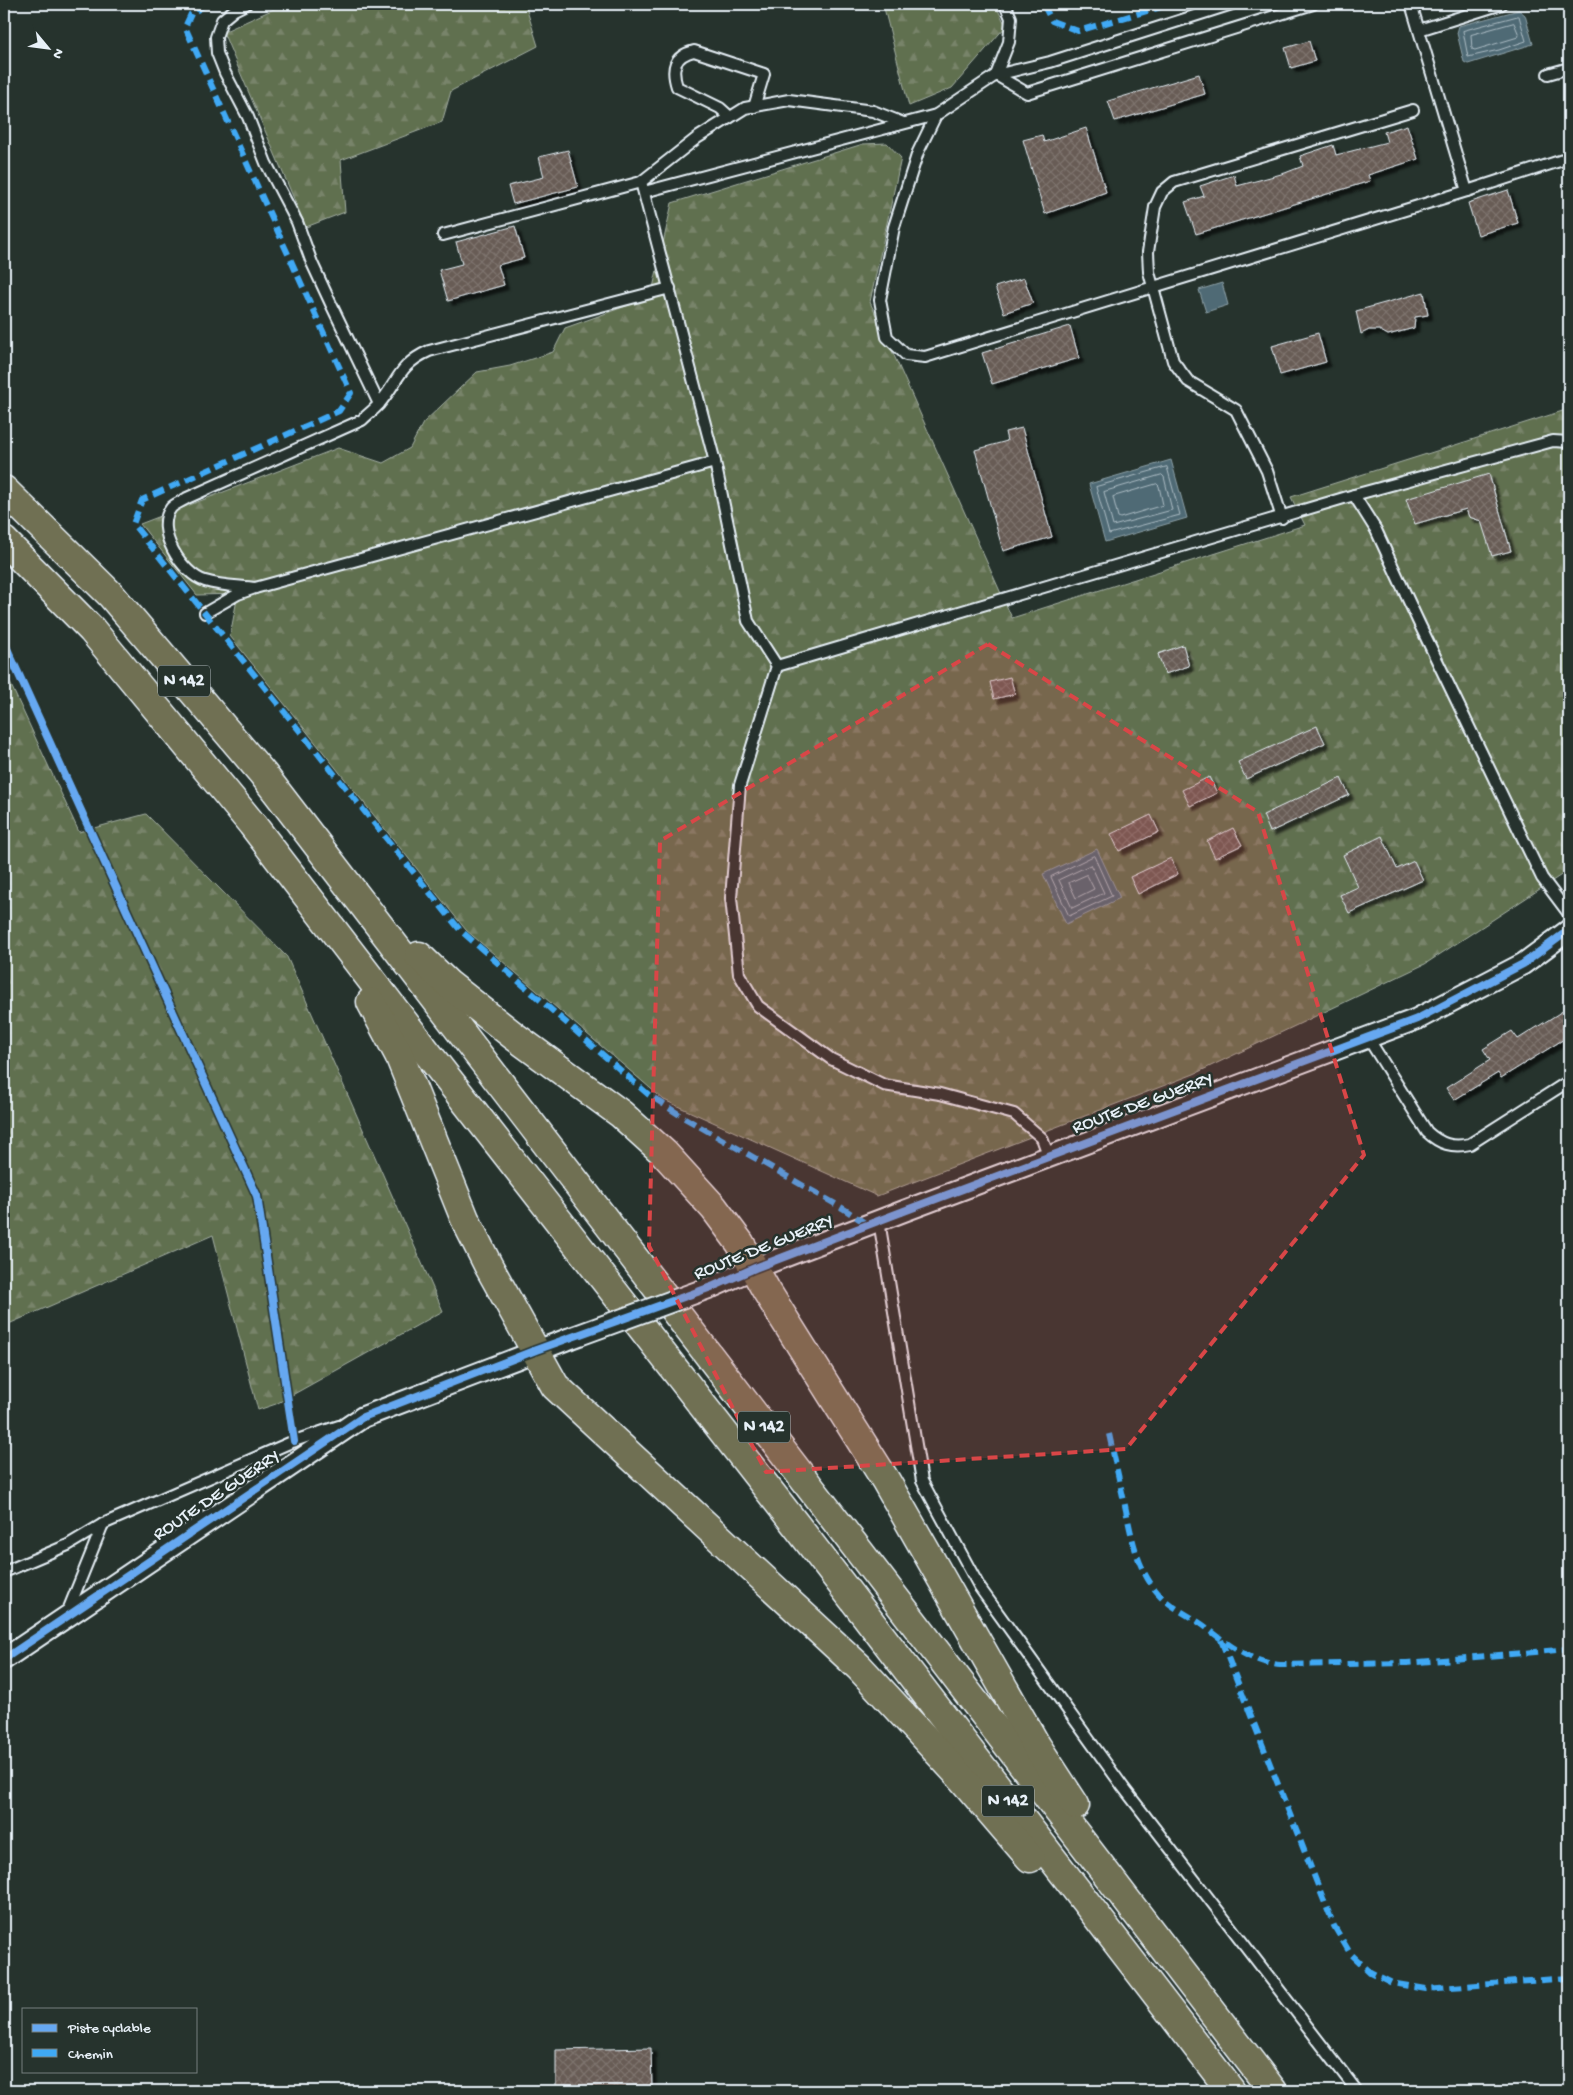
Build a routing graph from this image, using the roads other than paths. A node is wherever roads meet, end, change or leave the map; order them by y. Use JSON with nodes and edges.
{"nodes":[{"id":1,"x":246,"y":4,"type":"edge"},
{"id":2,"x":1005,"y":4,"type":"edge"},
{"id":3,"x":1232,"y":4,"type":"edge"},
{"id":4,"x":1313,"y":4,"type":"edge"},
{"id":5,"x":1411,"y":4,"type":"edge"},
{"id":6,"x":1502,"y":4,"type":"edge"},
{"id":7,"x":1419,"y":30,"type":"junction"},
{"id":8,"x":1569,"y":68,"type":"edge"},
{"id":9,"x":1548,"y":74,"type":"dead end"},
{"id":10,"x":996,"y":75,"type":"junction"},
{"id":11,"x":754,"y":107,"type":"junction"},
{"id":12,"x":1413,"y":110,"type":"dead end"},
{"id":13,"x":936,"y":114,"type":"junction"},
{"id":14,"x":730,"y":117,"type":"junction"},
{"id":15,"x":903,"y":123,"type":"junction"},
{"id":16,"x":1569,"y":158,"type":"edge"},
{"id":17,"x":642,"y":187,"type":"junction"},
{"id":18,"x":1467,"y":191,"type":"junction"},
{"id":19,"x":443,"y":235,"type":"dead end"},
{"id":20,"x":1153,"y":286,"type":"junction"},
{"id":21,"x":670,"y":288,"type":"junction"},
{"id":22,"x":379,"y":404,"type":"junction"},
{"id":23,"x":1569,"y":442,"type":"edge"},
{"id":24,"x":715,"y":462,"type":"junction"},
{"id":25,"x":4,"y":490,"type":"edge"},
{"id":26,"x":1354,"y":495,"type":"junction"},
{"id":27,"x":1282,"y":518,"type":"junction"},
{"id":28,"x":4,"y":541,"type":"edge"},
{"id":29,"x":255,"y":588,"type":"junction"},
{"id":30,"x":205,"y":613,"type":"dead end"},
{"id":31,"x":777,"y":666,"type":"junction"},
{"id":32,"x":348,"y":886,"type":"junction"},
{"id":33,"x":1569,"y":914,"type":"edge"},
{"id":34,"x":1569,"y":930,"type":"edge"},
{"id":35,"x":335,"y":934,"type":"junction"},
{"id":36,"x":1368,"y":1038,"type":"junction"},
{"id":37,"x":1569,"y":1082,"type":"edge"},
{"id":38,"x":1050,"y":1157,"type":"junction"},
{"id":39,"x":878,"y":1221,"type":"junction"},
{"id":40,"x":754,"y":1268,"type":"junction"},
{"id":41,"x":536,"y":1350,"type":"junction"},
{"id":42,"x":363,"y":1417,"type":"junction"},
{"id":43,"x":103,"y":1524,"type":"junction"},
{"id":44,"x":4,"y":1572,"type":"edge"},
{"id":45,"x":65,"y":1618,"type":"junction"},
{"id":46,"x":4,"y":1659,"type":"edge"},
{"id":47,"x":1180,"y":1968,"type":"junction"},
{"id":48,"x":1225,"y":2084,"type":"edge"},
{"id":49,"x":1273,"y":2091,"type":"edge"},
{"id":50,"x":1357,"y":2091,"type":"edge"}],
"edges":[{"from":1,"to":22,"type":"lane"},
{"from":2,"to":10,"type":"lane"},
{"from":3,"to":10,"type":"lane"},
{"from":4,"to":10,"type":"lane"},
{"from":5,"to":7,"type":"lane"},
{"from":6,"to":7,"type":"lane"},
{"from":7,"to":18,"type":"lane"},
{"from":8,"to":9,"type":"lane"},
{"from":10,"to":13,"type":"lane"},
{"from":11,"to":14,"type":"lane"},
{"from":11,"to":14,"type":"lane"},
{"from":11,"to":15,"type":"lane"},
{"from":12,"to":20,"type":"lane"},
{"from":13,"to":15,"type":"lane"},
{"from":13,"to":20,"type":"lane"},
{"from":14,"to":17,"type":"lane"},
{"from":15,"to":17,"type":"lane"},
{"from":16,"to":18,"type":"lane"},
{"from":17,"to":19,"type":"lane"},
{"from":17,"to":21,"type":"lane"},
{"from":18,"to":20,"type":"lane"},
{"from":20,"to":27,"type":"lane"},
{"from":21,"to":22,"type":"lane"},
{"from":21,"to":24,"type":"lane"},
{"from":22,"to":29,"type":"lane"},
{"from":23,"to":26,"type":"lane"},
{"from":24,"to":29,"type":"lane"},
{"from":24,"to":31,"type":"lane"},
{"from":25,"to":32,"type":"highway","number":"N 142"},
{"from":26,"to":27,"type":"lane"},
{"from":26,"to":33,"type":"lane"},
{"from":27,"to":31,"type":"lane"},
{"from":28,"to":35,"type":"highway","number":"N 142"},
{"from":29,"to":30,"type":"lane"},
{"from":31,"to":38,"type":"lane"},
{"from":32,"to":40,"type":"highway"},
{"from":32,"to":47,"type":"highway","number":"N 142"},
{"from":34,"to":36,"type":"street","name":"ROUTE DE GUERRY"},
{"from":35,"to":41,"type":"highway"},
{"from":35,"to":48,"type":"highway","number":"N 142"},
{"from":36,"to":37,"type":"lane"},
{"from":36,"to":38,"type":"street","name":"ROUTE DE GUERRY"},
{"from":38,"to":39,"type":"street","name":"ROUTE DE GUERRY"},
{"from":39,"to":40,"type":"street","name":"ROUTE DE GUERRY"},
{"from":39,"to":50,"type":"lane"},
{"from":40,"to":41,"type":"street","name":"ROUTE DE GUERRY","bridge":true},
{"from":40,"to":47,"type":"highway"},
{"from":41,"to":42,"type":"street","name":"ROUTE DE GUERRY"},
{"from":41,"to":48,"type":"highway"},
{"from":42,"to":43,"type":"lane"},
{"from":42,"to":45,"type":"street","name":"ROUTE DE GUERRY"},
{"from":43,"to":44,"type":"lane"},
{"from":43,"to":45,"type":"lane"},
{"from":45,"to":46,"type":"street","name":"ROUTE DE GUERRY"},
{"from":47,"to":49,"type":"highway","number":"N 142"}]}
